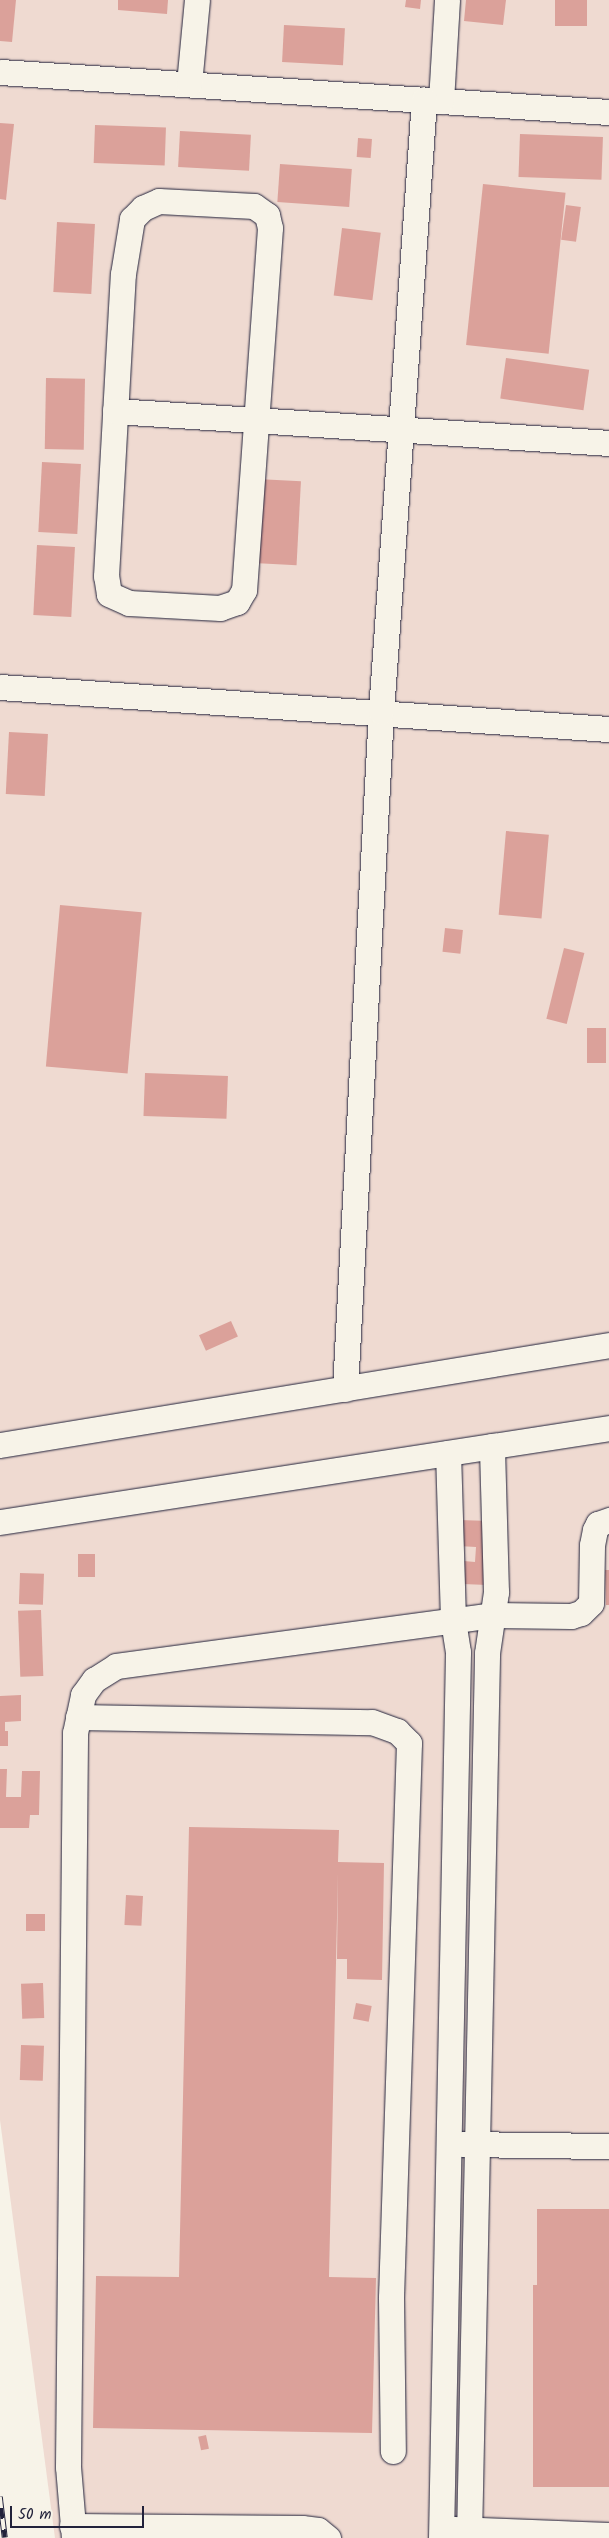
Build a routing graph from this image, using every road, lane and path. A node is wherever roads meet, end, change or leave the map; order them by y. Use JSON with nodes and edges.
{"nodes":[{"id":1,"x":197,"y":0,"type":"edge"},
{"id":2,"x":448,"y":0,"type":"edge"},
{"id":3,"x":0,"y":72,"type":"edge"},
{"id":4,"x":190,"y":84,"type":"junction"},
{"id":5,"x":433,"y":100,"type":"junction"},
{"id":6,"x":609,"y":112,"type":"edge"},
{"id":7,"x":114,"y":411,"type":"junction"},
{"id":8,"x":257,"y":420,"type":"junction"},
{"id":9,"x":401,"y":430,"type":"junction"},
{"id":10,"x":609,"y":443,"type":"edge"},
{"id":11,"x":0,"y":687,"type":"edge"},
{"id":12,"x":381,"y":712,"type":"junction"},
{"id":13,"x":609,"y":729,"type":"edge"},
{"id":14,"x":609,"y":1345,"type":"edge"},
{"id":15,"x":345,"y":1389,"type":"junction"},
{"id":16,"x":609,"y":1428,"type":"edge"},
{"id":17,"x":0,"y":1446,"type":"edge"},
{"id":18,"x":492,"y":1446,"type":"junction"},
{"id":19,"x":448,"y":1453,"type":"junction"},
{"id":20,"x":609,"y":1520,"type":"edge"},
{"id":21,"x":0,"y":1522,"type":"edge"},
{"id":22,"x":493,"y":1615,"type":"junction"},
{"id":23,"x":453,"y":1620,"type":"junction"},
{"id":24,"x":78,"y":1717,"type":"junction"},
{"id":25,"x":448,"y":2143,"type":"junction"},
{"id":26,"x":477,"y":2144,"type":"junction"},
{"id":27,"x":609,"y":2146,"type":"edge"},
{"id":28,"x":392,"y":2451,"type":"dead end"},
{"id":29,"x":73,"y":2532,"type":"edge"},
{"id":30,"x":441,"y":2533,"type":"edge"},
{"id":31,"x":470,"y":2534,"type":"edge"},
{"id":32,"x":609,"y":2535,"type":"edge"},
{"id":33,"x":328,"y":2538,"type":"edge"}],
"edges":[{"from":1,"to":4,"type":"street"},
{"from":2,"to":5,"type":"street"},
{"from":3,"to":4,"type":"street"},
{"from":4,"to":5,"type":"street"},
{"from":5,"to":6,"type":"street"},
{"from":5,"to":9,"type":"street"},
{"from":7,"to":8,"type":"street"},
{"from":7,"to":8,"type":"street"},
{"from":7,"to":8,"type":"street"},
{"from":8,"to":9,"type":"street"},
{"from":9,"to":10,"type":"street"},
{"from":9,"to":12,"type":"street"},
{"from":11,"to":12,"type":"street"},
{"from":12,"to":13,"type":"street"},
{"from":12,"to":15,"type":"street"},
{"from":14,"to":15,"type":"street"},
{"from":15,"to":17,"type":"street"},
{"from":16,"to":18,"type":"street"},
{"from":18,"to":19,"type":"street"},
{"from":18,"to":22,"type":"street"},
{"from":19,"to":21,"type":"street"},
{"from":19,"to":23,"type":"street"},
{"from":20,"to":22,"type":"street"},
{"from":22,"to":23,"type":"street"},
{"from":22,"to":26,"type":"street"},
{"from":23,"to":24,"type":"street"},
{"from":23,"to":25,"type":"street"},
{"from":24,"to":28,"type":"street"},
{"from":24,"to":29,"type":"street"},
{"from":25,"to":26,"type":"street"},
{"from":25,"to":30,"type":"street"},
{"from":26,"to":27,"type":"street"},
{"from":26,"to":31,"type":"street"},
{"from":29,"to":33,"type":"street"},
{"from":30,"to":31,"type":"street"},
{"from":31,"to":32,"type":"street"}]}
